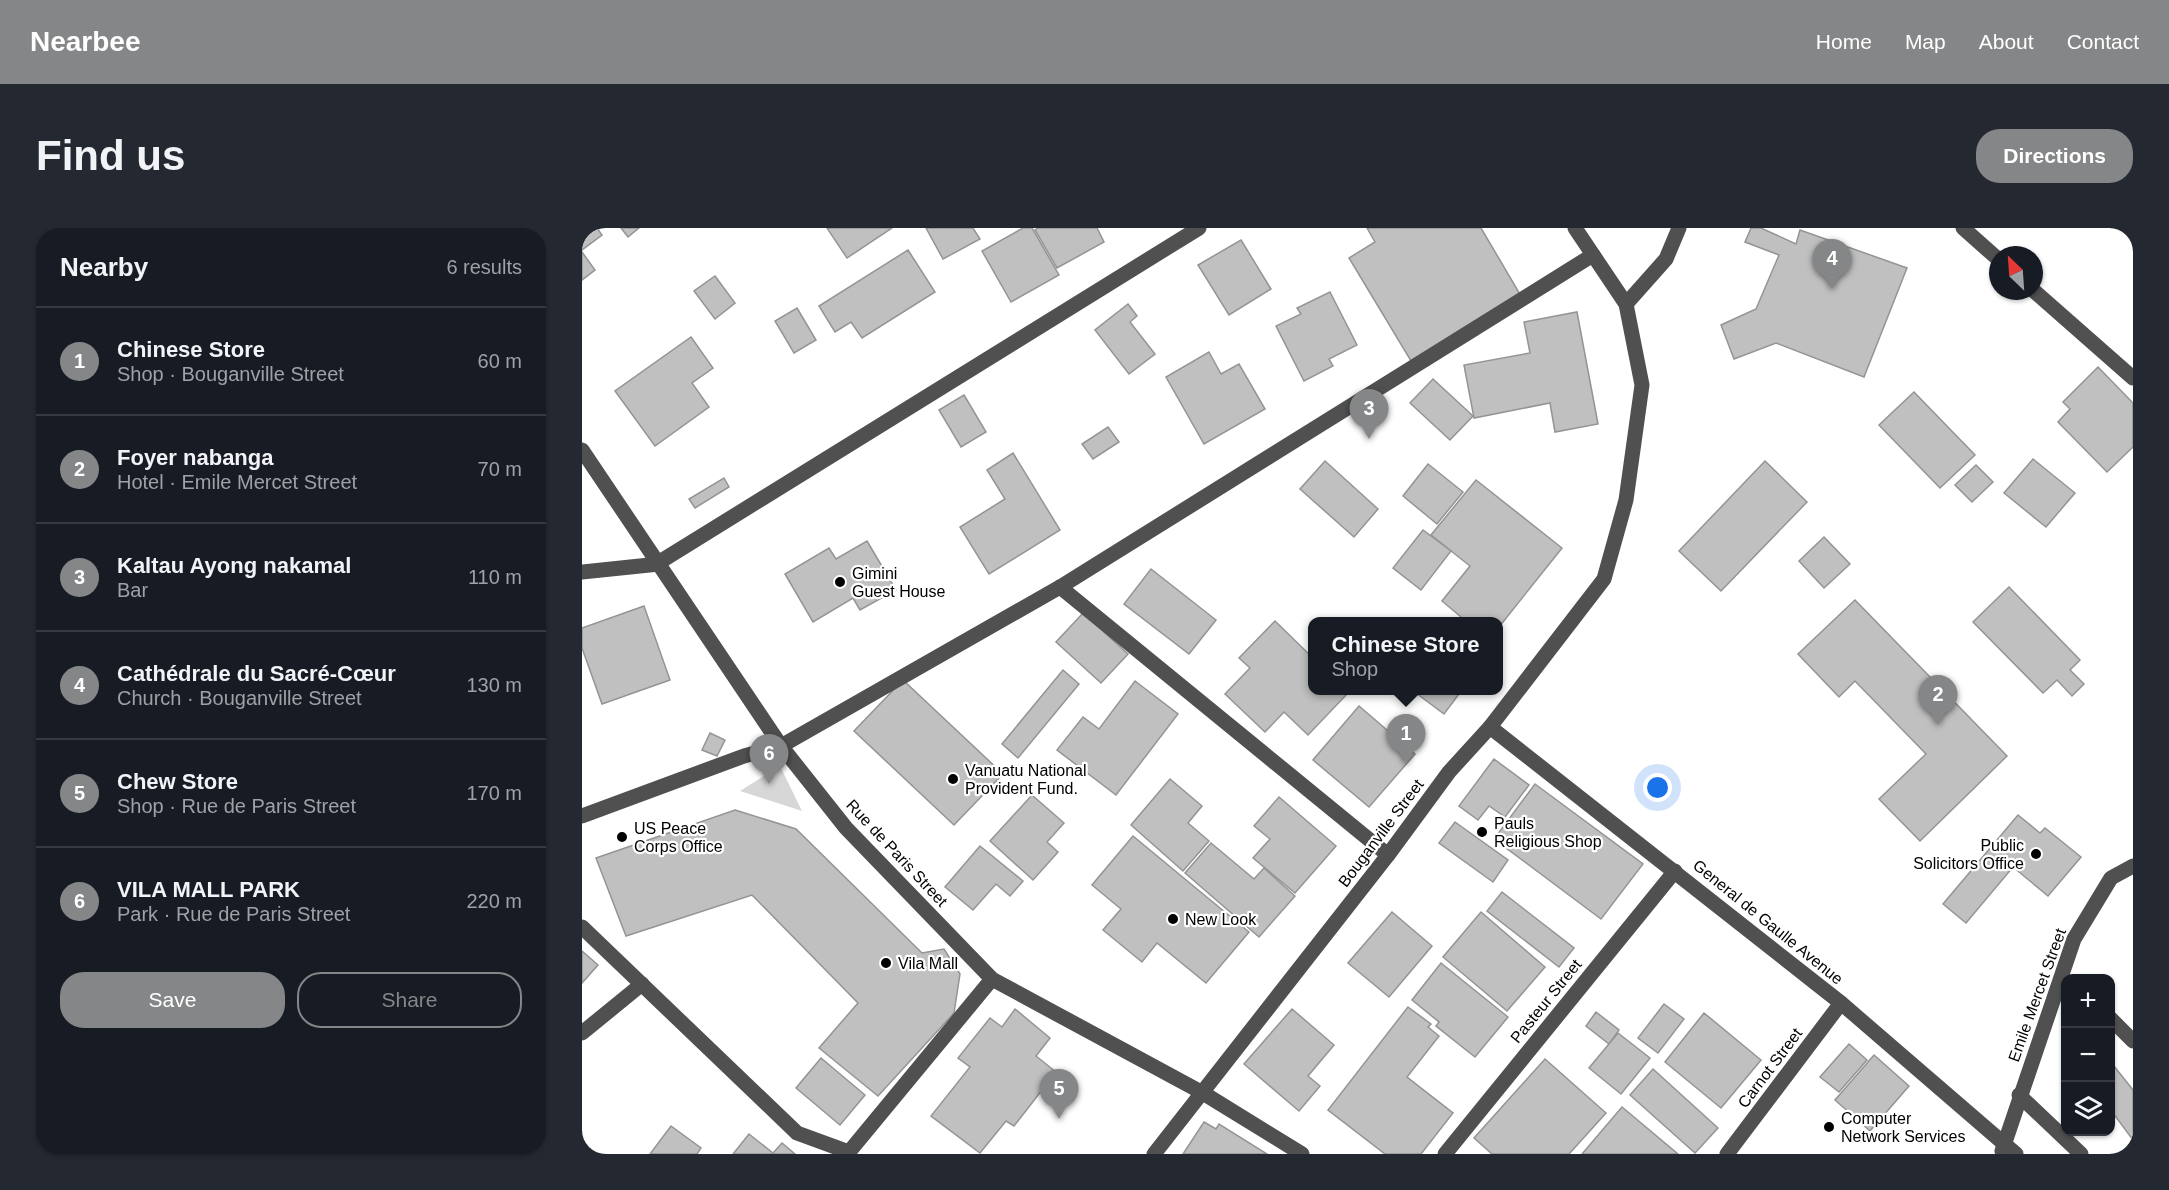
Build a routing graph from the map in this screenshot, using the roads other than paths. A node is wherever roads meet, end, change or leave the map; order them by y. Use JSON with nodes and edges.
{"nodes":[{"id":1,"x":1199,"y":228,"type":"edge"},
{"id":2,"x":1575,"y":228,"type":"edge"},
{"id":3,"x":1679,"y":228,"type":"edge"},
{"id":4,"x":1963,"y":228,"type":"edge"},
{"id":5,"x":1989,"y":251,"type":"edge"},
{"id":6,"x":1593,"y":255,"type":"junction"},
{"id":7,"x":2043,"y":299,"type":"edge"},
{"id":8,"x":1626,"y":304,"type":"junction"},
{"id":9,"x":2133,"y":378,"type":"edge"},
{"id":10,"x":582,"y":450,"type":"edge"},
{"id":11,"x":658,"y":563,"type":"junction"},
{"id":12,"x":582,"y":572,"type":"edge"},
{"id":13,"x":1060,"y":587,"type":"junction"},
{"id":14,"x":1490,"y":727,"type":"junction"},
{"id":15,"x":782,"y":746,"type":"junction"},
{"id":16,"x":582,"y":816,"type":"edge"},
{"id":17,"x":1388,"y":855,"type":"junction"},
{"id":18,"x":2133,"y":866,"type":"edge"},
{"id":19,"x":1675,"y":871,"type":"junction"},
{"id":20,"x":582,"y":927,"type":"edge"},
{"id":21,"x":992,"y":979,"type":"junction"},
{"id":22,"x":642,"y":984,"type":"junction"},
{"id":23,"x":2059,"y":1002,"type":"edge"},
{"id":24,"x":1841,"y":1003,"type":"junction"},
{"id":25,"x":2115,"y":1023,"type":"edge"},
{"id":26,"x":582,"y":1032,"type":"edge"},
{"id":27,"x":2133,"y":1041,"type":"edge"},
{"id":28,"x":1203,"y":1092,"type":"junction"},
{"id":29,"x":2019,"y":1095,"type":"junction"},
{"id":30,"x":2007,"y":1151,"type":"edge"},
{"id":31,"x":1154,"y":1154,"type":"edge"},
{"id":32,"x":1302,"y":1154,"type":"edge"},
{"id":33,"x":1445,"y":1154,"type":"edge"},
{"id":34,"x":1727,"y":1154,"type":"edge"},
{"id":35,"x":2081,"y":1154,"type":"edge"}],
"edges":[{"from":1,"to":11,"type":"street"},
{"from":2,"to":6,"type":"street","name":"Bouganville Street"},
{"from":3,"to":8,"type":"street"},
{"from":4,"to":5,"type":"street"},
{"from":6,"to":8,"type":"street","name":"Bouganville Street"},
{"from":6,"to":13,"type":"street"},
{"from":7,"to":9,"type":"street"},
{"from":8,"to":14,"type":"street","name":"Bouganville Street"},
{"from":10,"to":11,"type":"street","name":"Rue de Paris Street"},
{"from":11,"to":12,"type":"street"},
{"from":11,"to":15,"type":"street","name":"Rue de Paris Street"},
{"from":13,"to":15,"type":"street"},
{"from":13,"to":17,"type":"street"},
{"from":14,"to":17,"type":"street","name":"Bouganville Street"},
{"from":14,"to":19,"type":"street","name":"General de Gaulle Avenue"},
{"from":15,"to":16,"type":"street"},
{"from":15,"to":21,"type":"street","name":"Rue de Paris Street"},
{"from":17,"to":28,"type":"street","name":"Bouganville Street"},
{"from":18,"to":23,"type":"street","name":"Emile Mercet Street"},
{"from":19,"to":24,"type":"street","name":"General de Gaulle Avenue"},
{"from":19,"to":33,"type":"street","name":"Pasteur Street"},
{"from":20,"to":22,"type":"street"},
{"from":21,"to":22,"type":"street"},
{"from":21,"to":28,"type":"street","name":"Rue de Paris Street"},
{"from":22,"to":26,"type":"street"},
{"from":23,"to":29,"type":"street","name":"Emile Mercet Street"},
{"from":24,"to":30,"type":"street","name":"General de Gaulle Avenue"},
{"from":24,"to":34,"type":"street","name":"Carnot Street"},
{"from":25,"to":27,"type":"street"},
{"from":28,"to":31,"type":"street","name":"Bouganville Street"},
{"from":28,"to":32,"type":"street","name":"Rue de Paris Street"},
{"from":29,"to":30,"type":"street","name":"Emile Mercet Street"},
{"from":29,"to":35,"type":"street"}]}
